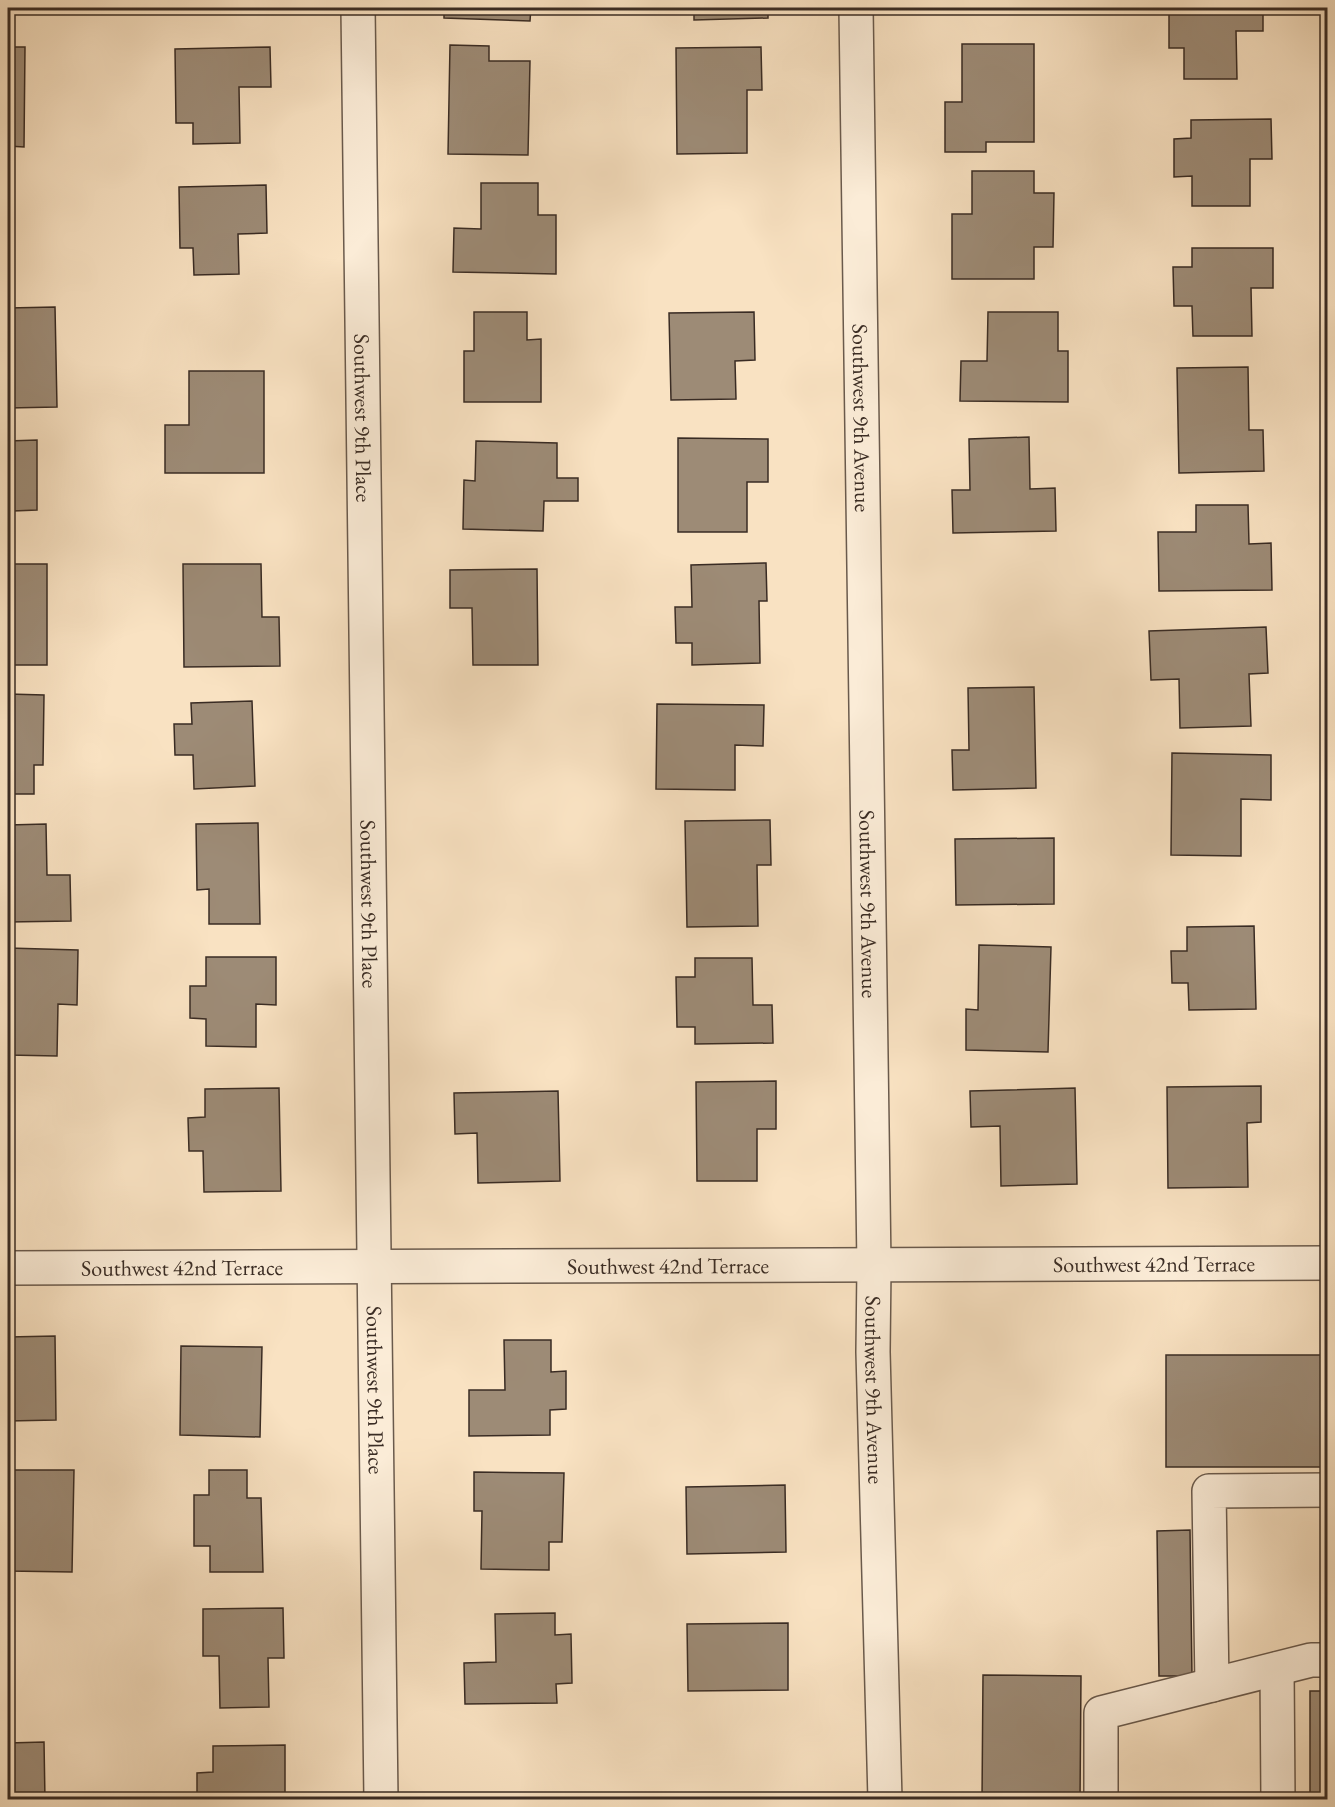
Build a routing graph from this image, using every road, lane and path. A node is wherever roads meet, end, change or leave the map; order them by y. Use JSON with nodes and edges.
{"nodes":[{"id":1,"x":358,"y":8,"type":"edge"},
{"id":2,"x":856,"y":8,"type":"edge"},
{"id":3,"x":1328,"y":1263,"type":"edge"},
{"id":4,"x":874,"y":1266,"type":"junction"},
{"id":5,"x":373,"y":1267,"type":"junction"},
{"id":6,"x":8,"y":1268,"type":"edge"},
{"id":7,"x":1328,"y":1490,"type":"edge"},
{"id":8,"x":1328,"y":1660,"type":"edge"},
{"id":9,"x":1276,"y":1669,"type":"junction"},
{"id":10,"x":1212,"y":1685,"type":"junction"},
{"id":11,"x":381,"y":1800,"type":"edge"},
{"id":12,"x":885,"y":1800,"type":"edge"},
{"id":13,"x":1101,"y":1800,"type":"edge"},
{"id":14,"x":1278,"y":1800,"type":"edge"}],
"edges":[{"from":1,"to":5,"type":"street","name":"Southwest 9th Place"},
{"from":2,"to":4,"type":"street","name":"Southwest 9th Avenue"},
{"from":3,"to":4,"type":"street","name":"Southwest 42nd Terrace"},
{"from":4,"to":5,"type":"street","name":"Southwest 42nd Terrace"},
{"from":4,"to":12,"type":"street","name":"Southwest 9th Avenue"},
{"from":5,"to":6,"type":"street","name":"Southwest 42nd Terrace"},
{"from":5,"to":11,"type":"street","name":"Southwest 9th Place"},
{"from":7,"to":10,"type":"street"},
{"from":8,"to":9,"type":"street"},
{"from":9,"to":10,"type":"street"},
{"from":9,"to":14,"type":"street"},
{"from":10,"to":13,"type":"street"}]}
